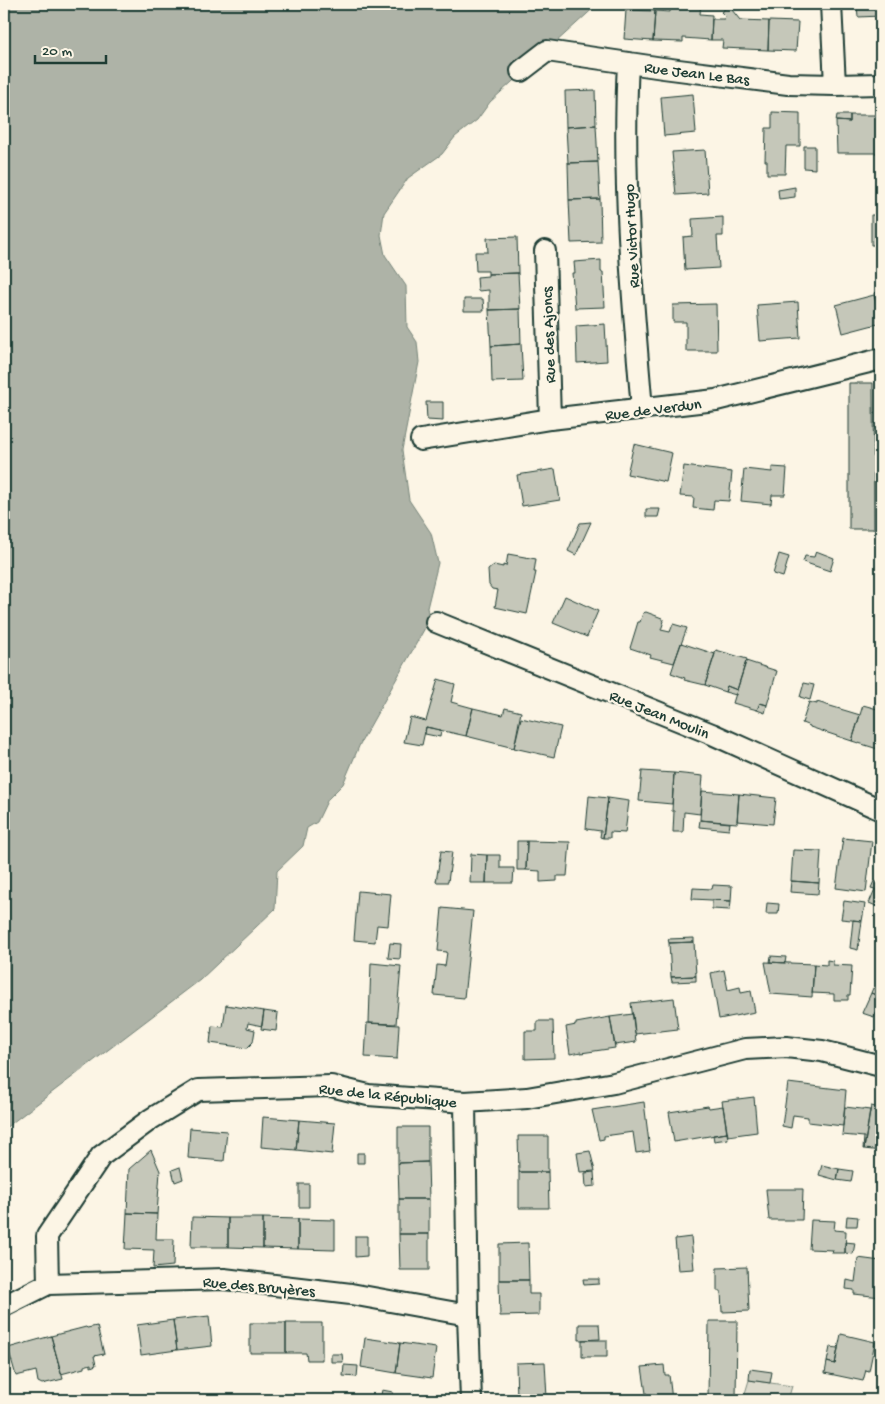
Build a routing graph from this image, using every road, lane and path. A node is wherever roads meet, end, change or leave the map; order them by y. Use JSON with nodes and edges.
{"nodes":[{"id":1,"x":831,"y":4,"type":"edge"},
{"id":2,"x":628,"y":63,"type":"junction"},
{"id":3,"x":521,"y":71,"type":"dead end"},
{"id":4,"x":881,"y":84,"type":"edge"},
{"id":5,"x":834,"y":85,"type":"junction"},
{"id":6,"x":545,"y":251,"type":"dead end"},
{"id":7,"x":881,"y":359,"type":"edge"},
{"id":8,"x":642,"y":409,"type":"junction"},
{"id":9,"x":550,"y":420,"type":"junction"},
{"id":10,"x":421,"y":440,"type":"dead end"},
{"id":11,"x":436,"y":622,"type":"dead end"},
{"id":12,"x":881,"y":810,"type":"edge"},
{"id":13,"x":881,"y":1066,"type":"edge"},
{"id":14,"x":465,"y":1102,"type":"junction"},
{"id":15,"x":48,"y":1284,"type":"junction"},
{"id":16,"x":4,"y":1306,"type":"edge"},
{"id":17,"x":468,"y":1315,"type":"junction"},
{"id":18,"x":471,"y":1400,"type":"edge"}],
"edges":[{"from":1,"to":5,"type":"street"},
{"from":2,"to":3,"type":"street","name":"Rue Jean Le Bas"},
{"from":2,"to":5,"type":"street","name":"Rue Jean Le Bas"},
{"from":2,"to":8,"type":"street","name":"Rue Victor Hugo"},
{"from":4,"to":5,"type":"street","name":"Rue Jean Le Bas"},
{"from":6,"to":9,"type":"street","name":"Rue des Ajoncs"},
{"from":7,"to":8,"type":"street","name":"Rue de Verdun"},
{"from":8,"to":9,"type":"street","name":"Rue de Verdun"},
{"from":9,"to":10,"type":"street","name":"Rue de Verdun"},
{"from":11,"to":12,"type":"street","name":"Rue Jean Moulin"},
{"from":13,"to":14,"type":"street","name":"Rue de la République"},
{"from":14,"to":15,"type":"street","name":"Rue de la République"},
{"from":14,"to":17,"type":"street"},
{"from":15,"to":16,"type":"street"},
{"from":15,"to":17,"type":"street","name":"Rue des Bruyères"},
{"from":17,"to":18,"type":"street"}]}
